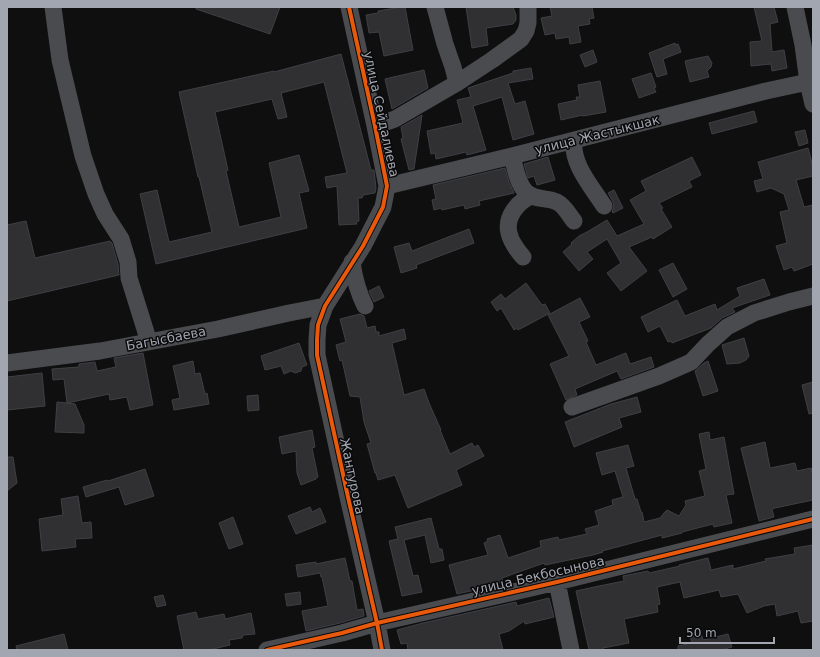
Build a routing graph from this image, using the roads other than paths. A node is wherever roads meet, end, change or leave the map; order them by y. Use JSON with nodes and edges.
{"nodes":[{"id":1,"x":53,"y":7,"type":"edge"},
{"id":2,"x":349,"y":7,"type":"edge"},
{"id":3,"x":435,"y":7,"type":"edge"},
{"id":4,"x":528,"y":7,"type":"edge"},
{"id":5,"x":795,"y":7,"type":"edge"},
{"id":6,"x":808,"y":82,"type":"junction"},
{"id":7,"x":457,"y":83,"type":"junction"},
{"id":8,"x":813,"y":104,"type":"edge"},
{"id":9,"x":375,"y":126,"type":"junction"},
{"id":10,"x":574,"y":140,"type":"junction"},
{"id":11,"x":512,"y":156,"type":"junction"},
{"id":12,"x":387,"y":186,"type":"junction"},
{"id":13,"x":524,"y":194,"type":"junction"},
{"id":14,"x":604,"y":206,"type":"dead end"},
{"id":15,"x":574,"y":221,"type":"dead end"},
{"id":16,"x":523,"y":256,"type":"dead end"},
{"id":17,"x":352,"y":262,"type":"junction"},
{"id":18,"x":813,"y":296,"type":"edge"},
{"id":19,"x":324,"y":306,"type":"junction"},
{"id":20,"x":365,"y":306,"type":"dead end"},
{"id":21,"x":149,"y":342,"type":"junction"},
{"id":22,"x":7,"y":363,"type":"edge"},
{"id":23,"x":572,"y":407,"type":"dead end"},
{"id":24,"x":813,"y":519,"type":"edge"},
{"id":25,"x":557,"y":582,"type":"junction"},
{"id":26,"x":377,"y":623,"type":"junction"},
{"id":27,"x":267,"y":650,"type":"edge"},
{"id":28,"x":382,"y":650,"type":"edge"},
{"id":29,"x":571,"y":650,"type":"edge"}],
"edges":[{"from":1,"to":21,"type":"street"},
{"from":2,"to":9,"type":"street","name":"улица Сейдалиева"},
{"from":3,"to":7,"type":"street"},
{"from":4,"to":7,"type":"street","name":"улица Сейдалиева"},
{"from":5,"to":6,"type":"street"},
{"from":6,"to":8,"type":"street"},
{"from":6,"to":10,"type":"street","name":"улица Жастыкшак"},
{"from":7,"to":9,"type":"street","name":"улица Сейдалиева"},
{"from":9,"to":12,"type":"street","name":"улица Сейдалиева"},
{"from":10,"to":11,"type":"street","name":"улица Жастыкшак"},
{"from":10,"to":14,"type":"street"},
{"from":11,"to":12,"type":"street","name":"улица Жастыкшак"},
{"from":11,"to":13,"type":"street"},
{"from":12,"to":17,"type":"street","name":"улица Сейдалиева"},
{"from":13,"to":15,"type":"street"},
{"from":13,"to":16,"type":"street"},
{"from":17,"to":19,"type":"street","name":"улица Сейдалиева"},
{"from":17,"to":20,"type":"street"},
{"from":18,"to":23,"type":"street"},
{"from":19,"to":21,"type":"street","name":"Багысбаева"},
{"from":19,"to":26,"type":"street","name":"Жантурова"},
{"from":21,"to":22,"type":"street","name":"Багысбаева"},
{"from":24,"to":25,"type":"street","name":"улица Бекбосынова"},
{"from":25,"to":26,"type":"street","name":"улица Бекбосынова"},
{"from":25,"to":29,"type":"street"},
{"from":26,"to":27,"type":"street","name":"улица Бекбосынова"},
{"from":26,"to":28,"type":"street","name":"Жантурова"}]}
